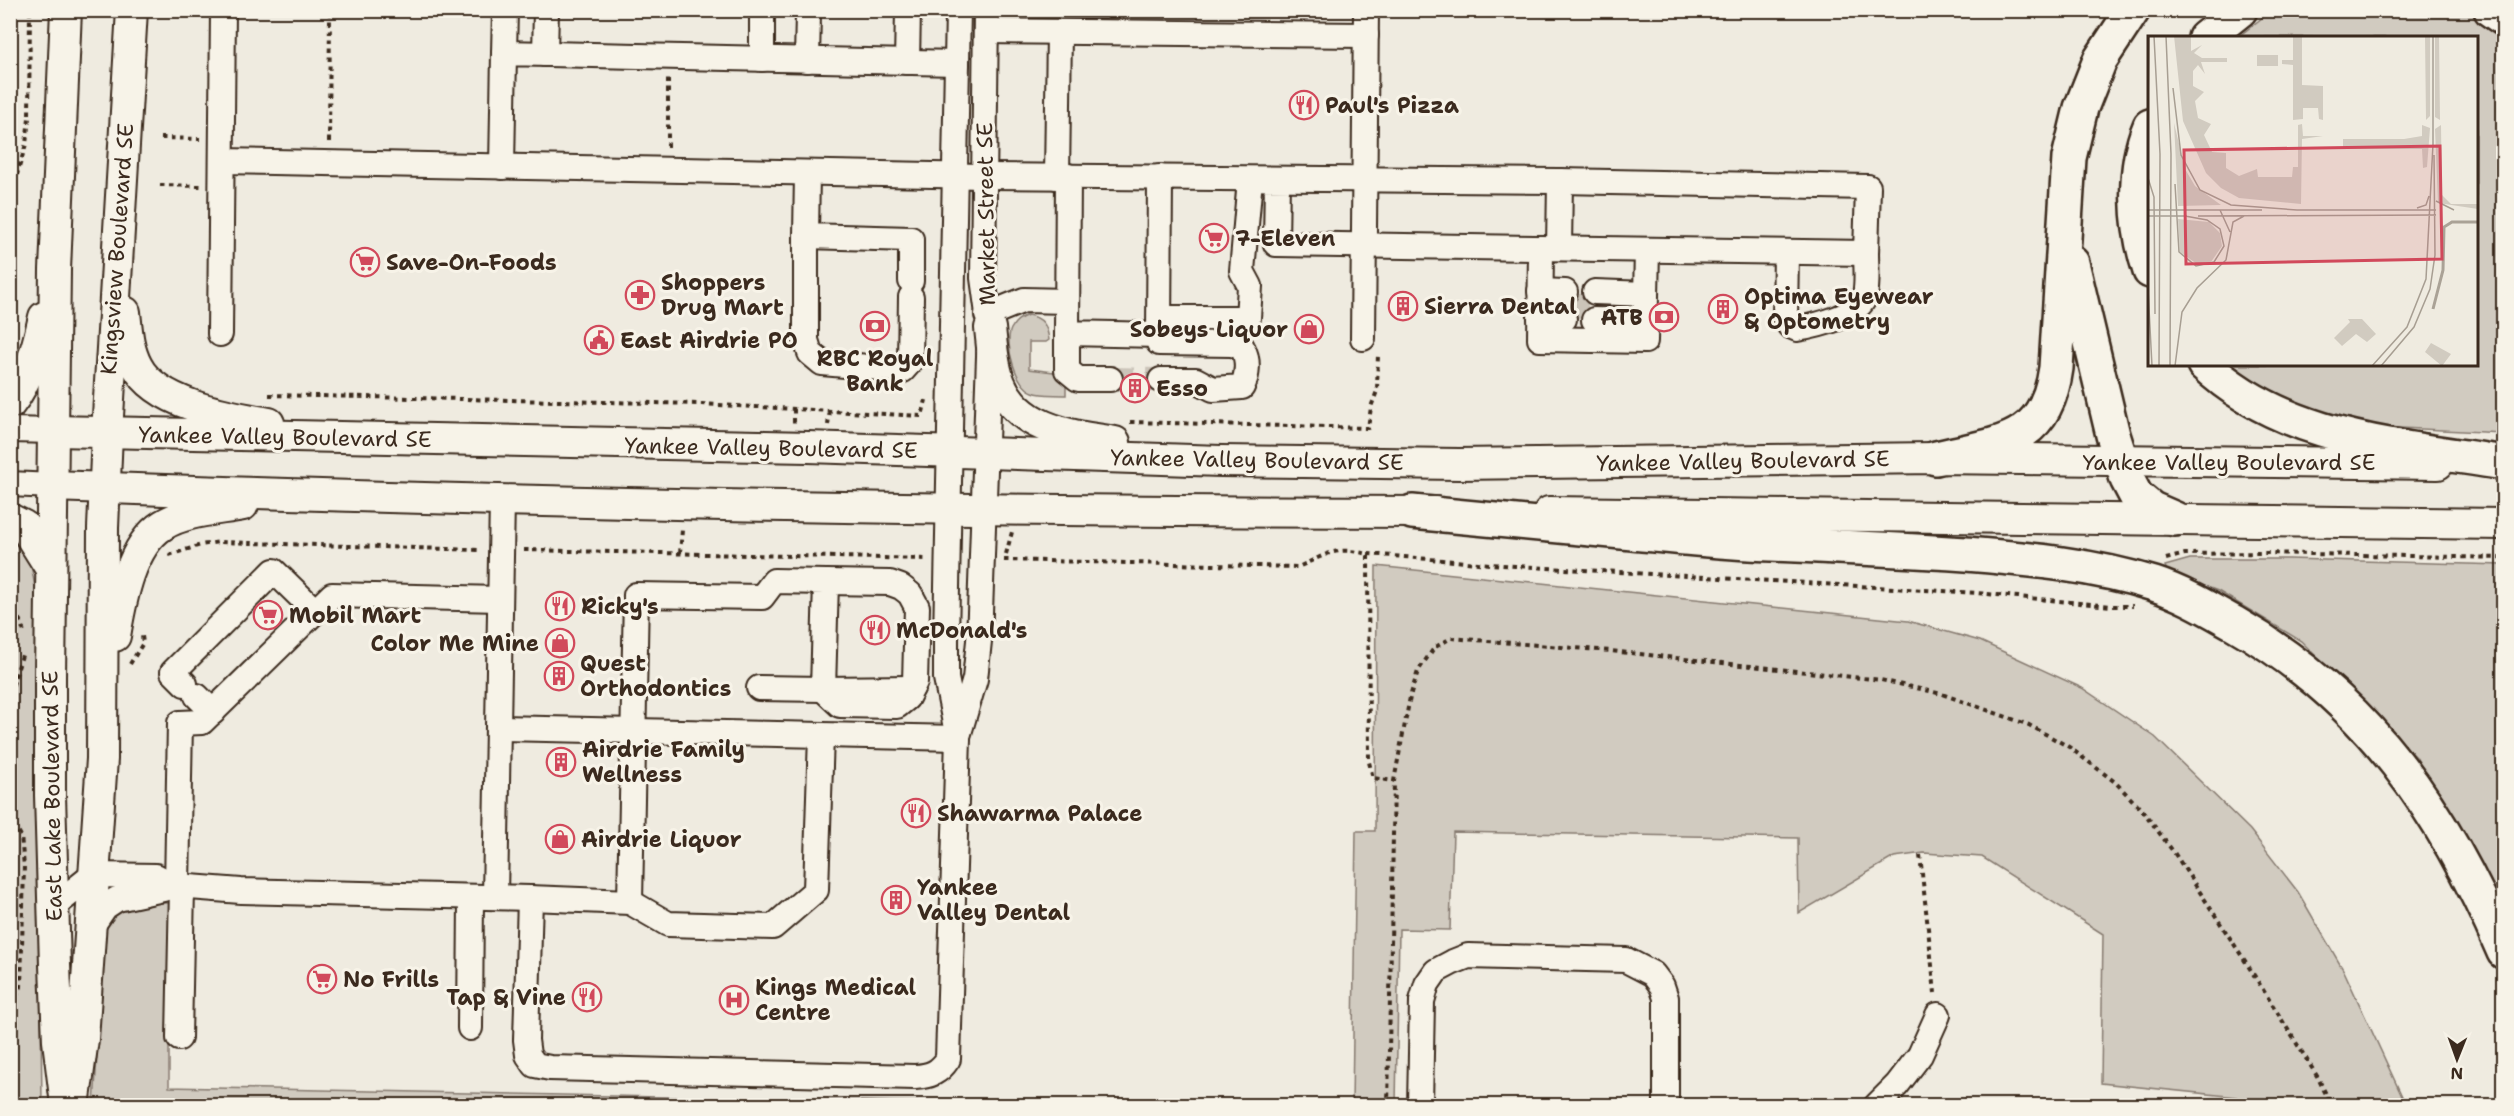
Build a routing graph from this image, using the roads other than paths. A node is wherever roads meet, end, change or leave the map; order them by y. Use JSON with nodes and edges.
{"nodes":[{"id":1,"x":66,"y":10,"type":"edge"},
{"id":2,"x":132,"y":10,"type":"edge"},
{"id":3,"x":223,"y":10,"type":"edge"},
{"id":4,"x":505,"y":10,"type":"edge"},
{"id":5,"x":546,"y":10,"type":"edge"},
{"id":6,"x":762,"y":10,"type":"edge"},
{"id":7,"x":908,"y":10,"type":"edge"},
{"id":8,"x":958,"y":10,"type":"edge"},
{"id":9,"x":1366,"y":10,"type":"edge"},
{"id":10,"x":2133,"y":10,"type":"edge"},
{"id":11,"x":2240,"y":10,"type":"edge"},
{"id":12,"x":2491,"y":10,"type":"edge"},
{"id":13,"x":808,"y":13,"type":"dead end"},
{"id":14,"x":2504,"y":19,"type":"edge"},
{"id":15,"x":986,"y":21,"type":"edge"},
{"id":16,"x":1059,"y":32,"type":"junction"},
{"id":17,"x":1366,"y":35,"type":"junction"},
{"id":18,"x":2208,"y":36,"type":"edge"},
{"id":19,"x":504,"y":53,"type":"junction"},
{"id":20,"x":545,"y":54,"type":"junction"},
{"id":21,"x":762,"y":59,"type":"junction"},
{"id":22,"x":807,"y":60,"type":"junction"},
{"id":23,"x":908,"y":62,"type":"junction"},
{"id":24,"x":957,"y":63,"type":"junction"},
{"id":25,"x":2148,"y":134,"type":"edge"},
{"id":26,"x":222,"y":161,"type":"junction"},
{"id":27,"x":502,"y":167,"type":"junction"},
{"id":28,"x":807,"y":172,"type":"junction"},
{"id":29,"x":955,"y":176,"type":"junction"},
{"id":30,"x":983,"y":176,"type":"junction"},
{"id":31,"x":1063,"y":176,"type":"junction"},
{"id":32,"x":1160,"y":177,"type":"junction"},
{"id":33,"x":1277,"y":178,"type":"junction"},
{"id":34,"x":1250,"y":179,"type":"junction"},
{"id":35,"x":1364,"y":180,"type":"junction"},
{"id":36,"x":1560,"y":181,"type":"junction"},
{"id":37,"x":117,"y":232,"type":"junction"},
{"id":38,"x":806,"y":236,"type":"junction"},
{"id":39,"x":2065,"y":238,"type":"junction"},
{"id":40,"x":1364,"y":245,"type":"junction"},
{"id":41,"x":1550,"y":248,"type":"junction"},
{"id":42,"x":1647,"y":250,"type":"junction"},
{"id":43,"x":1786,"y":252,"type":"junction"},
{"id":44,"x":1866,"y":253,"type":"junction"},
{"id":45,"x":2148,"y":264,"type":"edge"},
{"id":46,"x":55,"y":270,"type":"junction"},
{"id":47,"x":1067,"y":301,"type":"junction"},
{"id":48,"x":1595,"y":306,"type":"tunnel mouth"},
{"id":49,"x":1646,"y":316,"type":"junction"},
{"id":50,"x":989,"y":322,"type":"junction"},
{"id":51,"x":1159,"y":328,"type":"junction"},
{"id":52,"x":1067,"y":333,"type":"junction"},
{"id":53,"x":220,"y":334,"type":"dead end"},
{"id":54,"x":1371,"y":344,"type":"road end"},
{"id":55,"x":2206,"y":366,"type":"edge"},
{"id":56,"x":1110,"y":379,"type":"tunnel mouth"},
{"id":57,"x":1161,"y":380,"type":"tunnel mouth"},
{"id":58,"x":10,"y":404,"type":"edge"},
{"id":59,"x":10,"y":430,"type":"edge"},
{"id":60,"x":54,"y":432,"type":"junction"},
{"id":61,"x":107,"y":433,"type":"junction"},
{"id":62,"x":363,"y":439,"type":"junction"},
{"id":63,"x":949,"y":452,"type":"junction"},
{"id":64,"x":986,"y":454,"type":"junction"},
{"id":65,"x":1936,"y":458,"type":"junction"},
{"id":66,"x":1221,"y":460,"type":"junction"},
{"id":67,"x":2121,"y":461,"type":"junction"},
{"id":68,"x":2504,"y":464,"type":"edge"},
{"id":69,"x":10,"y":484,"type":"edge"},
{"id":70,"x":52,"y":486,"type":"junction"},
{"id":71,"x":105,"y":488,"type":"junction"},
{"id":72,"x":294,"y":496,"type":"junction"},
{"id":73,"x":502,"y":500,"type":"junction"},
{"id":74,"x":948,"y":508,"type":"junction"},
{"id":75,"x":984,"y":509,"type":"junction"},
{"id":76,"x":1412,"y":512,"type":"junction"},
{"id":77,"x":10,"y":519,"type":"edge"},
{"id":78,"x":2175,"y":519,"type":"junction"},
{"id":79,"x":2504,"y":524,"type":"edge"},
{"id":80,"x":51,"y":569,"type":"junction"},
{"id":81,"x":826,"y":582,"type":"junction"},
{"id":82,"x":500,"y":599,"type":"junction"},
{"id":83,"x":315,"y":612,"type":"junction"},
{"id":84,"x":759,"y":688,"type":"dead end"},
{"id":85,"x":823,"y":689,"type":"junction"},
{"id":86,"x":198,"y":697,"type":"junction"},
{"id":87,"x":103,"y":707,"type":"junction"},
{"id":88,"x":498,"y":728,"type":"junction"},
{"id":89,"x":633,"y":731,"type":"junction"},
{"id":90,"x":821,"y":735,"type":"junction"},
{"id":91,"x":958,"y":738,"type":"junction"},
{"id":92,"x":93,"y":875,"type":"junction"},
{"id":93,"x":179,"y":886,"type":"junction"},
{"id":94,"x":483,"y":897,"type":"junction"},
{"id":95,"x":530,"y":898,"type":"junction"},
{"id":96,"x":630,"y":902,"type":"junction"},
{"id":97,"x":53,"y":907,"type":"junction"},
{"id":98,"x":90,"y":930,"type":"junction"},
{"id":99,"x":2504,"y":952,"type":"edge"},
{"id":100,"x":1938,"y":1015,"type":"road end"},
{"id":101,"x":470,"y":1028,"type":"dead end"},
{"id":102,"x":179,"y":1038,"type":"dead end"},
{"id":103,"x":66,"y":1106,"type":"edge"},
{"id":104,"x":74,"y":1106,"type":"edge"},
{"id":105,"x":1420,"y":1106,"type":"edge"},
{"id":106,"x":1666,"y":1106,"type":"edge"},
{"id":107,"x":1876,"y":1106,"type":"edge"}],
"edges":[{"from":1,"to":46,"type":"main road"},
{"from":2,"to":37,"type":"main road","name":"Kingsview Boulevard SE"},
{"from":3,"to":26,"type":"street"},
{"from":4,"to":19,"type":"street"},
{"from":5,"to":20,"type":"street"},
{"from":6,"to":21,"type":"street"},
{"from":7,"to":23,"type":"street"},
{"from":8,"to":24,"type":"street","name":"Market Street SE"},
{"from":9,"to":17,"type":"street"},
{"from":10,"to":39,"type":"highway"},
{"from":11,"to":18,"type":"highway"},
{"from":12,"to":14,"type":"highway"},
{"from":13,"to":22,"type":"street"},
{"from":15,"to":16,"type":"street"},
{"from":15,"to":30,"type":"street","name":"Market Street SE"},
{"from":16,"to":17,"type":"street"},
{"from":16,"to":31,"type":"street"},
{"from":17,"to":35,"type":"street"},
{"from":19,"to":20,"type":"street"},
{"from":19,"to":27,"type":"street"},
{"from":20,"to":21,"type":"street"},
{"from":21,"to":22,"type":"street"},
{"from":22,"to":23,"type":"street"},
{"from":23,"to":24,"type":"street"},
{"from":24,"to":29,"type":"street","name":"Market Street SE"},
{"from":25,"to":45,"type":"highway"},
{"from":26,"to":27,"type":"street"},
{"from":26,"to":53,"type":"street"},
{"from":27,"to":28,"type":"street"},
{"from":28,"to":29,"type":"street"},
{"from":28,"to":38,"type":"street"},
{"from":29,"to":30,"type":"street"},
{"from":29,"to":63,"type":"street","name":"Market Street SE"},
{"from":30,"to":31,"type":"street"},
{"from":30,"to":50,"type":"street","name":"Market Street SE"},
{"from":31,"to":32,"type":"street"},
{"from":31,"to":47,"type":"street"},
{"from":32,"to":34,"type":"street"},
{"from":32,"to":51,"type":"street"},
{"from":33,"to":34,"type":"street"},
{"from":33,"to":35,"type":"street"},
{"from":33,"to":40,"type":"street"},
{"from":34,"to":51,"type":"street"},
{"from":35,"to":36,"type":"street"},
{"from":35,"to":40,"type":"street"},
{"from":36,"to":41,"type":"street"},
{"from":36,"to":44,"type":"street"},
{"from":37,"to":61,"type":"main road","name":"Kingsview Boulevard SE"},
{"from":37,"to":62,"type":"main road"},
{"from":38,"to":38,"type":"street"},
{"from":39,"to":65,"type":"highway"},
{"from":39,"to":67,"type":"highway"},
{"from":40,"to":41,"type":"street"},
{"from":40,"to":54,"type":"street"},
{"from":41,"to":42,"type":"street"},
{"from":41,"to":49,"type":"street"},
{"from":42,"to":43,"type":"street"},
{"from":42,"to":49,"type":"street"},
{"from":43,"to":44,"type":"street"},
{"from":43,"to":44,"type":"street"},
{"from":46,"to":58,"type":"main road"},
{"from":46,"to":60,"type":"main road"},
{"from":47,"to":50,"type":"street"},
{"from":47,"to":52,"type":"street"},
{"from":48,"to":49,"type":"street"},
{"from":50,"to":64,"type":"street","name":"Market Street SE"},
{"from":50,"to":66,"type":"main road"},
{"from":51,"to":52,"type":"street"},
{"from":51,"to":57,"type":"street"},
{"from":52,"to":56,"type":"street"},
{"from":55,"to":68,"type":"highway"},
{"from":59,"to":60,"type":"street","name":"Yankee Valley Boulevard SE"},
{"from":60,"to":61,"type":"main road","name":"Yankee Valley Boulevard SE"},
{"from":60,"to":70,"type":"main road"},
{"from":61,"to":62,"type":"main road","name":"Yankee Valley Boulevard SE"},
{"from":61,"to":71,"type":"main road","name":"Kingsview Boulevard SE"},
{"from":62,"to":63,"type":"main road","name":"Yankee Valley Boulevard SE"},
{"from":63,"to":64,"type":"main road","name":"Yankee Valley Boulevard SE"},
{"from":63,"to":74,"type":"street","name":"Market Street SE"},
{"from":64,"to":66,"type":"main road","name":"Yankee Valley Boulevard SE"},
{"from":64,"to":75,"type":"street","name":"Market Street SE"},
{"from":65,"to":66,"type":"main road","name":"Yankee Valley Boulevard SE"},
{"from":65,"to":67,"type":"main road","name":"Yankee Valley Boulevard SE"},
{"from":67,"to":68,"type":"main road","name":"Yankee Valley Boulevard SE"},
{"from":67,"to":78,"type":"highway"},
{"from":69,"to":70,"type":"street"},
{"from":70,"to":71,"type":"main road"},
{"from":70,"to":80,"type":"main road","name":"East Lake Boulevard SE"},
{"from":71,"to":72,"type":"main road"},
{"from":71,"to":87,"type":"main road","name":"East Lake Boulevard SE"},
{"from":72,"to":73,"type":"main road"},
{"from":72,"to":87,"type":"main road"},
{"from":73,"to":74,"type":"main road"},
{"from":73,"to":82,"type":"street"},
{"from":74,"to":75,"type":"main road"},
{"from":74,"to":91,"type":"street","name":"Market Street SE"},
{"from":75,"to":76,"type":"main road"},
{"from":75,"to":91,"type":"street","name":"Market Street SE"},
{"from":76,"to":78,"type":"main road"},
{"from":76,"to":99,"type":"highway"},
{"from":77,"to":80,"type":"main road"},
{"from":78,"to":79,"type":"main road"},
{"from":80,"to":97,"type":"main road","name":"East Lake Boulevard SE"},
{"from":81,"to":85,"type":"street"},
{"from":81,"to":85,"type":"street"},
{"from":81,"to":89,"type":"street"},
{"from":82,"to":83,"type":"street"},
{"from":82,"to":88,"type":"street"},
{"from":83,"to":86,"type":"street"},
{"from":83,"to":86,"type":"street"},
{"from":84,"to":85,"type":"street"},
{"from":86,"to":93,"type":"street"},
{"from":87,"to":92,"type":"main road","name":"East Lake Boulevard SE"},
{"from":88,"to":89,"type":"street"},
{"from":88,"to":94,"type":"street"},
{"from":89,"to":90,"type":"street"},
{"from":89,"to":96,"type":"street"},
{"from":90,"to":91,"type":"street"},
{"from":90,"to":96,"type":"street"},
{"from":91,"to":95,"type":"street"},
{"from":92,"to":93,"type":"street"},
{"from":92,"to":97,"type":"street"},
{"from":92,"to":98,"type":"main road","name":"East Lake Boulevard SE"},
{"from":93,"to":94,"type":"street"},
{"from":93,"to":98,"type":"street"},
{"from":93,"to":102,"type":"street"},
{"from":94,"to":95,"type":"street"},
{"from":94,"to":101,"type":"street"},
{"from":95,"to":96,"type":"street"},
{"from":97,"to":103,"type":"main road","name":"East Lake Boulevard SE"},
{"from":98,"to":104,"type":"main road","name":"East Lake Boulevard SE"},
{"from":100,"to":107,"type":"street"},
{"from":105,"to":106,"type":"street"}]}
